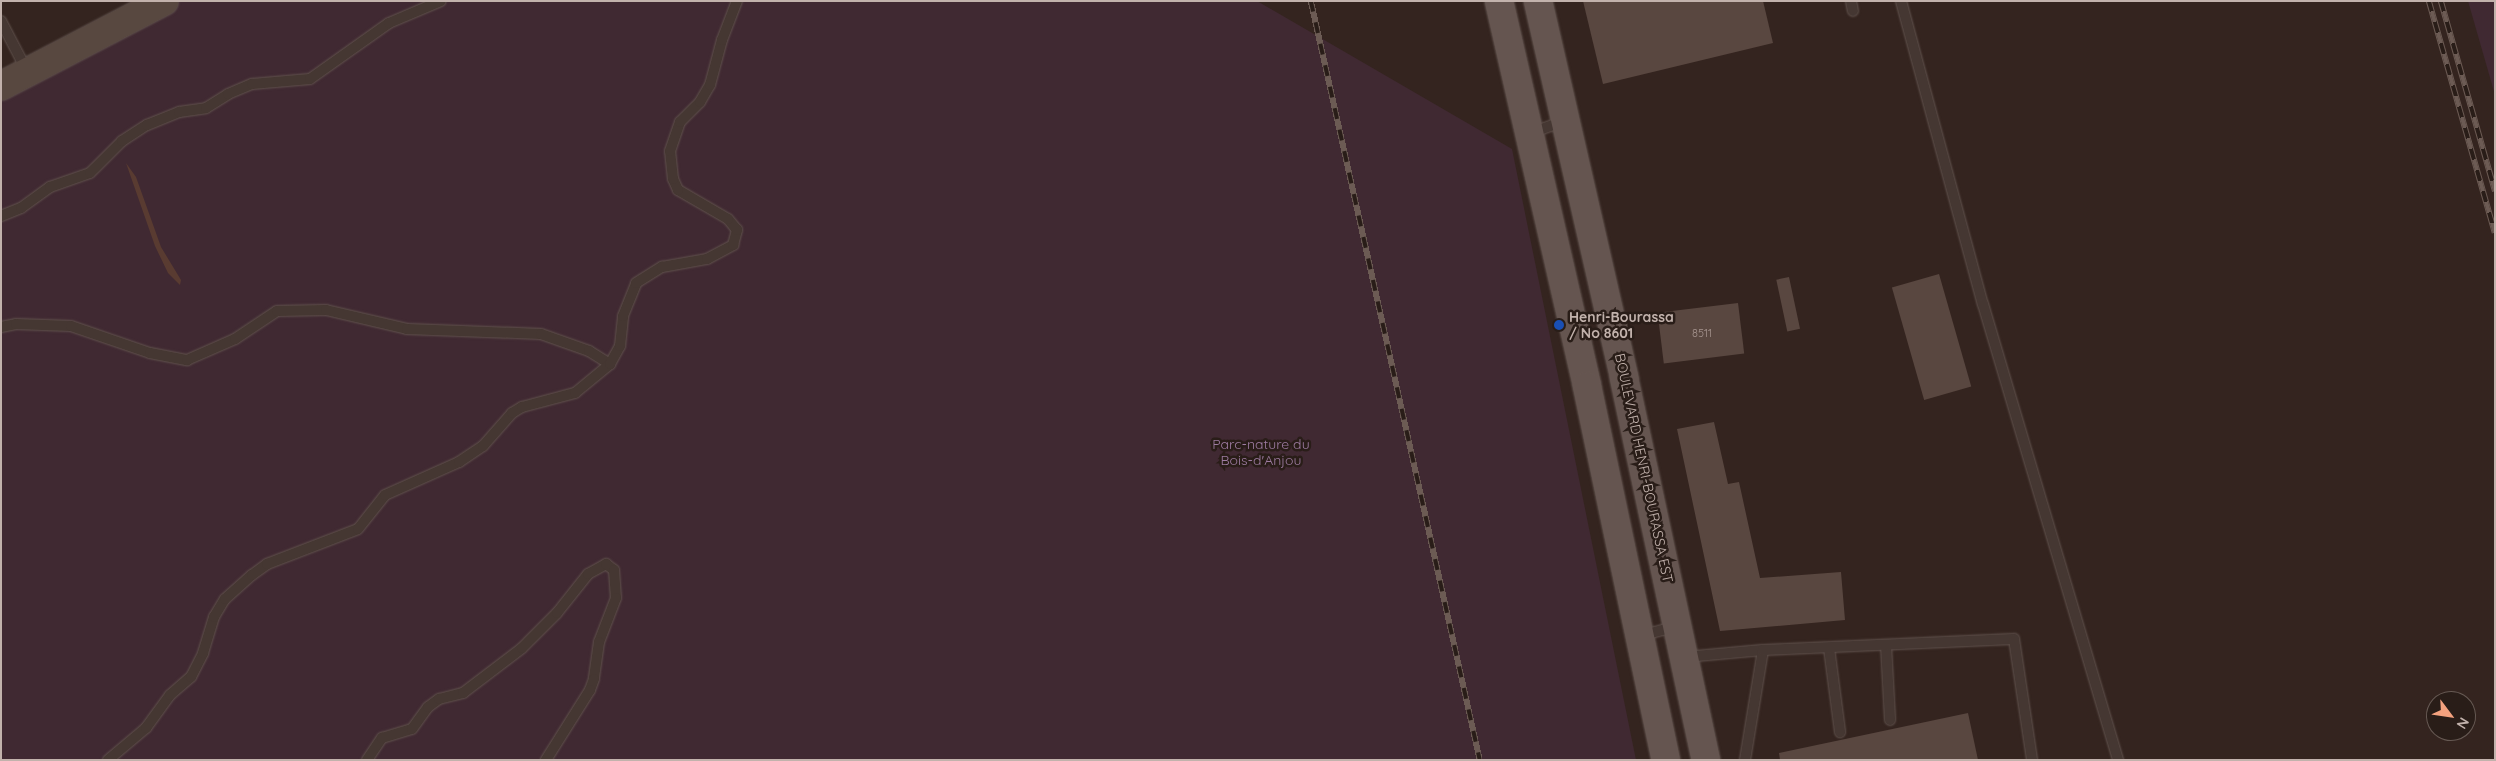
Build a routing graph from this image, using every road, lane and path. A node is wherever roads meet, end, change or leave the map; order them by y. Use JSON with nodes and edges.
{"nodes":[{"id":1,"x":164,"y":1,"type":"edge"},
{"id":2,"x":441,"y":1,"type":"edge"},
{"id":3,"x":737,"y":1,"type":"edge"},
{"id":4,"x":1499,"y":1,"type":"edge"},
{"id":5,"x":1538,"y":1,"type":"edge"},
{"id":6,"x":1901,"y":1,"type":"edge"},
{"id":7,"x":1,"y":21,"type":"edge"},
{"id":8,"x":27,"y":72,"type":"junction"},
{"id":9,"x":1,"y":86,"type":"edge"},
{"id":10,"x":1566,"y":120,"type":"junction"},
{"id":11,"x":1530,"y":134,"type":"junction"},
{"id":12,"x":1,"y":216,"type":"edge"},
{"id":13,"x":1,"y":328,"type":"edge"},
{"id":14,"x":610,"y":364,"type":"junction"},
{"id":15,"x":1678,"y":626,"type":"junction"},
{"id":16,"x":1640,"y":637,"type":"junction"},
{"id":17,"x":1886,"y":645,"type":"junction"},
{"id":18,"x":1829,"y":648,"type":"junction"},
{"id":19,"x":1764,"y":650,"type":"junction"},
{"id":20,"x":1684,"y":657,"type":"junction"},
{"id":21,"x":1890,"y":720,"type":"dead end"},
{"id":22,"x":1840,"y":732,"type":"dead end"},
{"id":23,"x":108,"y":760,"type":"edge"},
{"id":24,"x":367,"y":760,"type":"edge"},
{"id":25,"x":546,"y":760,"type":"edge"},
{"id":26,"x":1666,"y":760,"type":"edge"},
{"id":27,"x":1706,"y":760,"type":"edge"},
{"id":28,"x":1745,"y":760,"type":"edge"},
{"id":29,"x":2032,"y":760,"type":"edge"},
{"id":30,"x":2118,"y":760,"type":"edge"}],
"edges":[{"from":1,"to":8,"type":"street"},
{"from":2,"to":12,"type":"lane"},
{"from":3,"to":14,"type":"lane"},
{"from":4,"to":11,"type":"main road"},
{"from":5,"to":10,"type":"main road","name":"BOULEVARD HENRI-BOURASSA EST"},
{"from":6,"to":30,"type":"lane"},
{"from":7,"to":8,"type":"lane"},
{"from":8,"to":9,"type":"street"},
{"from":10,"to":11,"type":"lane"},
{"from":10,"to":15,"type":"main road","name":"BOULEVARD HENRI-BOURASSA EST"},
{"from":11,"to":16,"type":"main road"},
{"from":13,"to":14,"type":"lane"},
{"from":14,"to":23,"type":"lane"},
{"from":15,"to":16,"type":"lane"},
{"from":15,"to":20,"type":"main road","name":"BOULEVARD HENRI-BOURASSA EST"},
{"from":16,"to":26,"type":"main road"},
{"from":17,"to":18,"type":"lane"},
{"from":17,"to":21,"type":"lane"},
{"from":17,"to":29,"type":"lane"},
{"from":18,"to":19,"type":"lane"},
{"from":18,"to":22,"type":"lane"},
{"from":19,"to":20,"type":"lane"},
{"from":19,"to":28,"type":"lane"},
{"from":20,"to":27,"type":"main road","name":"BOULEVARD HENRI-BOURASSA EST"},
{"from":24,"to":25,"type":"lane"}]}
